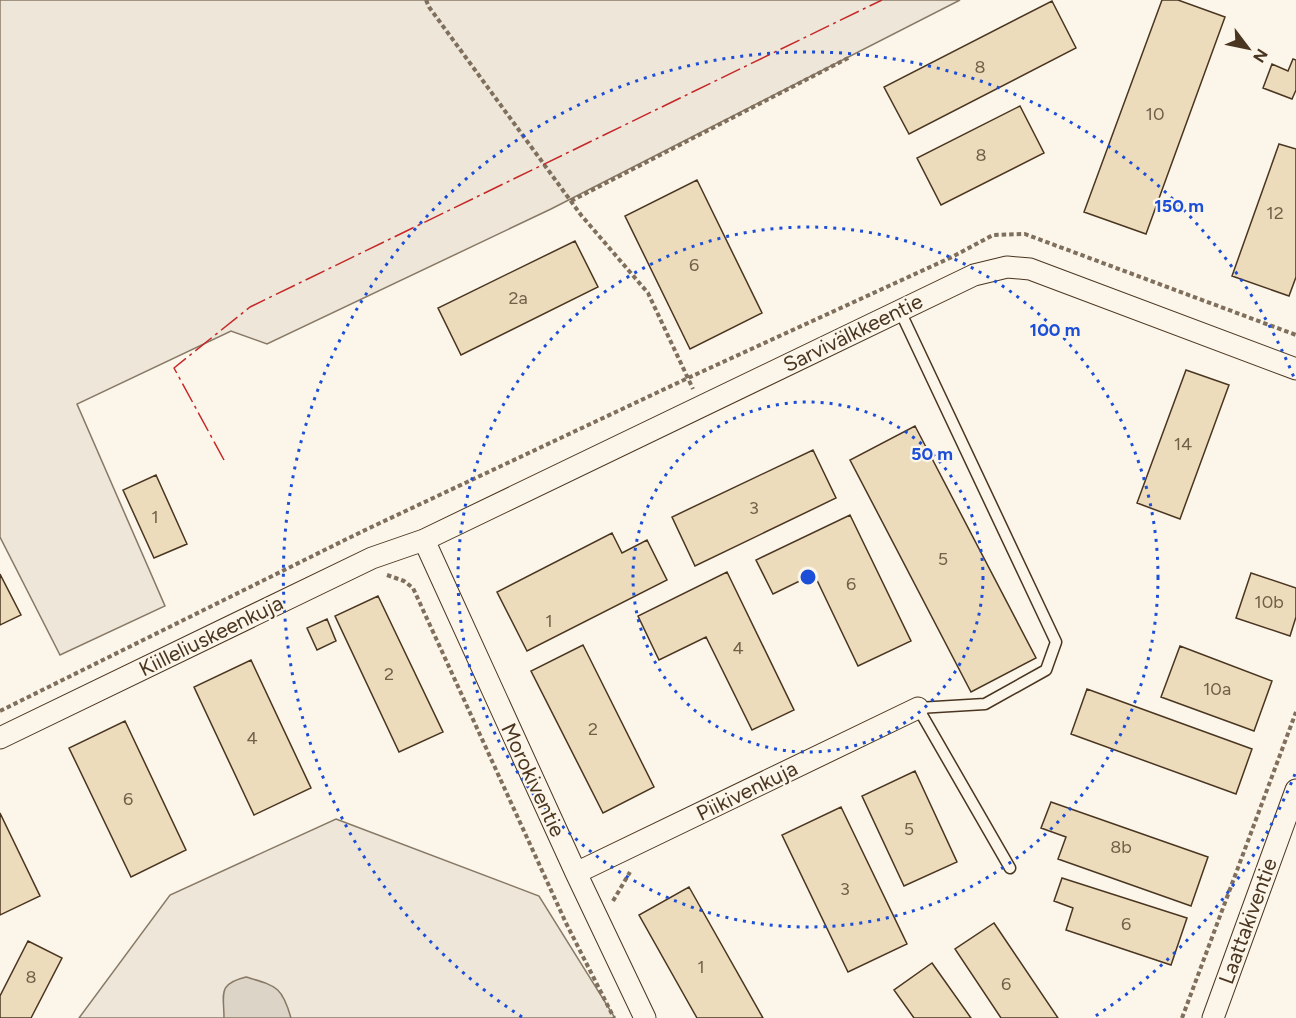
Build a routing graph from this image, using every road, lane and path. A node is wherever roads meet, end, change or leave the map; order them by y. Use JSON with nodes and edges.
{"nodes":[{"id":1,"x":426,"y":0,"type":"edge"},
{"id":2,"x":850,"y":57,"type":"dead end"},
{"id":3,"x":571,"y":201,"type":"junction"},
{"id":4,"x":900,"y":311,"type":"junction"},
{"id":5,"x":1296,"y":369,"type":"edge"},
{"id":6,"x":702,"y":405,"type":"junction"},
{"id":7,"x":361,"y":532,"type":"dead end"},
{"id":8,"x":424,"y":540,"type":"junction"},
{"id":9,"x":372,"y":558,"type":"junction"},
{"id":10,"x":918,"y":708,"type":"junction"},
{"id":11,"x":1296,"y":712,"type":"edge"},
{"id":12,"x":0,"y":738,"type":"edge"},
{"id":13,"x":1296,"y":790,"type":"edge"},
{"id":14,"x":639,"y":866,"type":"dead end"},
{"id":15,"x":1010,"y":868,"type":"dead end"},
{"id":16,"x":576,"y":873,"type":"junction"},
{"id":17,"x":594,"y":911,"type":"junction"},
{"id":18,"x":566,"y":923,"type":"junction"},
{"id":19,"x":614,"y":1018,"type":"edge"},
{"id":20,"x":645,"y":1018,"type":"edge"},
{"id":21,"x":1182,"y":1018,"type":"edge"},
{"id":22,"x":1213,"y":1018,"type":"edge"}],
"edges":[{"from":1,"to":3,"type":"path"},
{"from":2,"to":3,"type":"path"},
{"from":3,"to":6,"type":"path"},
{"from":4,"to":5,"type":"street","name":"Sarvivälkkeentie"},
{"from":4,"to":6,"type":"street","name":"Sarvivälkkeentie"},
{"from":4,"to":10,"type":"lane"},
{"from":6,"to":8,"type":"street","name":"Sarvivälkkeentie"},
{"from":7,"to":9,"type":"path"},
{"from":8,"to":9,"type":"street","name":"Kiilleliuskeenkuja"},
{"from":8,"to":16,"type":"street","name":"Morokiventie"},
{"from":9,"to":12,"type":"street","name":"Kiilleliuskeenkuja"},
{"from":9,"to":18,"type":"path"},
{"from":10,"to":15,"type":"lane"},
{"from":10,"to":16,"type":"street","name":"Piikivenkuja"},
{"from":11,"to":21,"type":"path"},
{"from":13,"to":22,"type":"street","name":"Laattakiventie"},
{"from":14,"to":17,"type":"path"},
{"from":16,"to":17,"type":"street","name":"Morokiventie"},
{"from":17,"to":18,"type":"path"},
{"from":17,"to":20,"type":"street","name":"Morokiventie"},
{"from":18,"to":19,"type":"path"}]}
